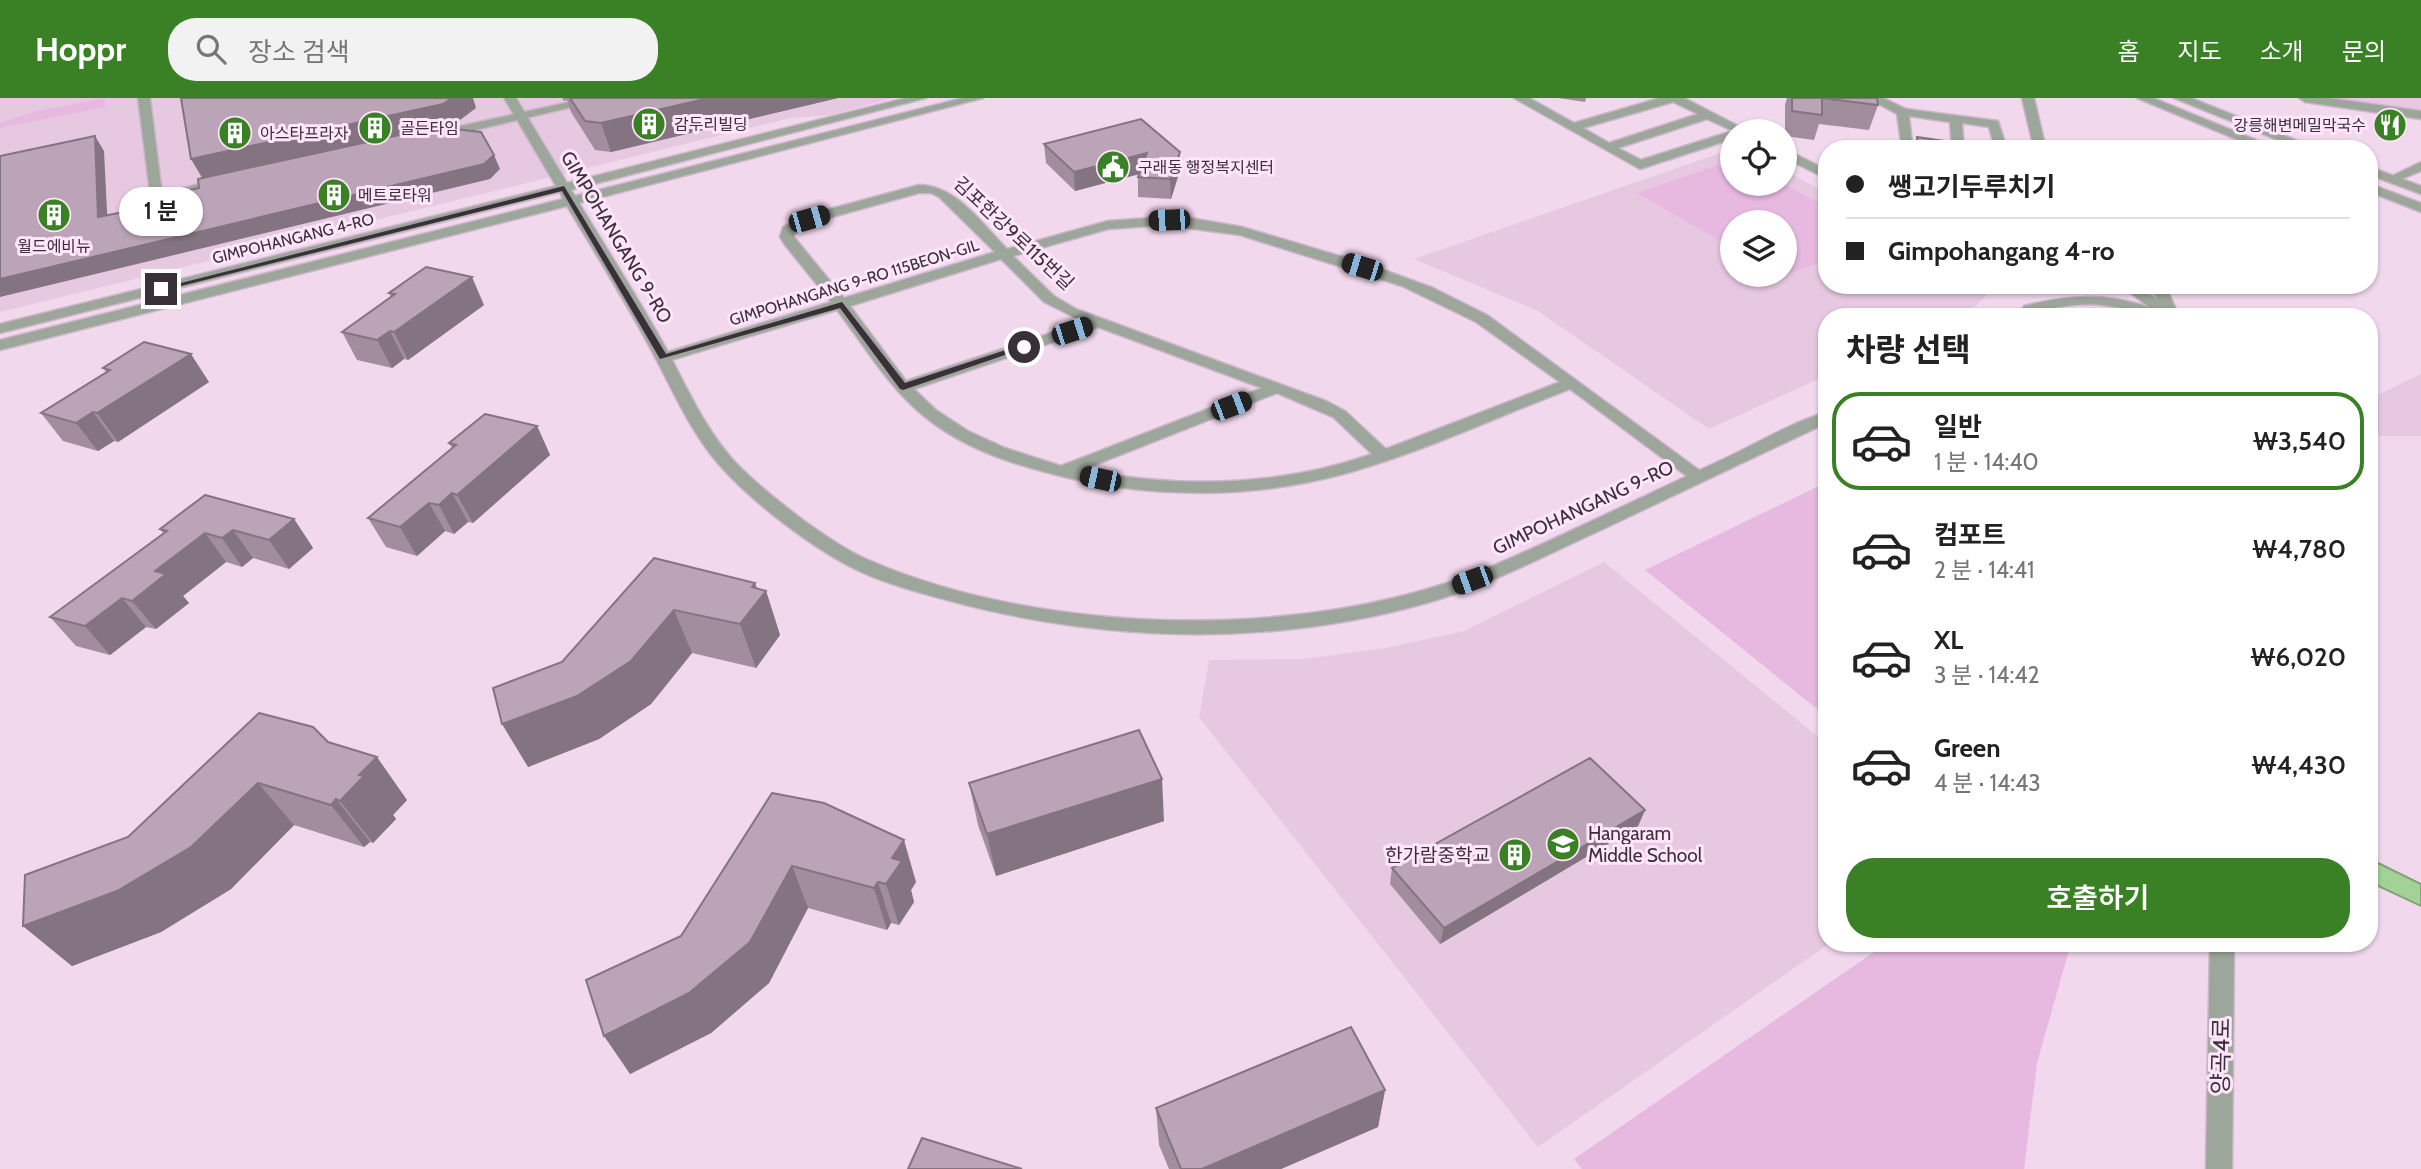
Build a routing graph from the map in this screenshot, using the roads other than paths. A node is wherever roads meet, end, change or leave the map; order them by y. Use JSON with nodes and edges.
{"nodes":[{"id":1,"x":144,"y":98,"type":"edge"},
{"id":2,"x":509,"y":98,"type":"edge"},
{"id":3,"x":604,"y":98,"type":"edge"},
{"id":4,"x":920,"y":98,"type":"edge"},
{"id":5,"x":977,"y":98,"type":"edge"},
{"id":6,"x":1520,"y":98,"type":"edge"},
{"id":7,"x":1674,"y":98,"type":"edge"},
{"id":8,"x":1874,"y":98,"type":"edge"},
{"id":9,"x":2028,"y":98,"type":"edge"},
{"id":10,"x":2143,"y":98,"type":"edge"},
{"id":11,"x":2180,"y":98,"type":"edge"},
{"id":12,"x":2305,"y":98,"type":"edge"},
{"id":13,"x":1903,"y":112,"type":"junction"},
{"id":14,"x":1706,"y":115,"type":"junction"},
{"id":15,"x":2421,"y":115,"type":"edge"},
{"id":16,"x":520,"y":117,"type":"junction"},
{"id":17,"x":1956,"y":119,"type":"junction"},
{"id":18,"x":1720,"y":121,"type":"edge"},
{"id":19,"x":1574,"y":128,"type":"junction"},
{"id":20,"x":418,"y":139,"type":"edge"},
{"id":21,"x":1720,"y":139,"type":"edge"},
{"id":22,"x":1905,"y":140,"type":"edge"},
{"id":23,"x":1957,"y":140,"type":"edge"},
{"id":24,"x":1998,"y":140,"type":"edge"},
{"id":25,"x":2037,"y":140,"type":"edge"},
{"id":26,"x":2249,"y":140,"type":"edge"},
{"id":27,"x":2289,"y":140,"type":"edge"},
{"id":28,"x":1608,"y":147,"type":"junction"},
{"id":29,"x":1797,"y":159,"type":"edge"},
{"id":30,"x":2421,"y":166,"type":"edge"},
{"id":31,"x":1818,"y":170,"type":"edge"},
{"id":32,"x":2378,"y":174,"type":"edge"},
{"id":33,"x":235,"y":180,"type":"edge"},
{"id":34,"x":2392,"y":180,"type":"junction"},
{"id":35,"x":2421,"y":190,"type":"edge"},
{"id":36,"x":2378,"y":191,"type":"edge"},
{"id":37,"x":568,"y":195,"type":"junction"},
{"id":38,"x":2421,"y":208,"type":"edge"},
{"id":39,"x":1005,"y":255,"type":"junction"},
{"id":40,"x":2042,"y":294,"type":"edge"},
{"id":41,"x":2140,"y":294,"type":"edge"},
{"id":42,"x":842,"y":305,"type":"junction"},
{"id":43,"x":2029,"y":308,"type":"edge"},
{"id":44,"x":2041,"y":308,"type":"edge"},
{"id":45,"x":2138,"y":308,"type":"edge"},
{"id":46,"x":2160,"y":308,"type":"edge"},
{"id":47,"x":1096,"y":323,"type":"junction"},
{"id":48,"x":0,"y":329,"type":"edge"},
{"id":49,"x":0,"y":345,"type":"edge"},
{"id":50,"x":663,"y":358,"type":"junction"},
{"id":51,"x":1572,"y":383,"type":"junction"},
{"id":52,"x":903,"y":387,"type":"junction"},
{"id":53,"x":1279,"y":387,"type":"junction"},
{"id":54,"x":1818,"y":420,"type":"edge"},
{"id":55,"x":1384,"y":456,"type":"junction"},
{"id":56,"x":1063,"y":471,"type":"junction"},
{"id":57,"x":1698,"y":476,"type":"junction"},
{"id":58,"x":2222,"y":952,"type":"edge"},
{"id":59,"x":2219,"y":1169,"type":"edge"}],
"edges":[{"from":1,"to":33,"type":"street"},
{"from":2,"to":16,"type":"street","name":"GIMPOHANGANG 9-RO"},
{"from":3,"to":16,"type":"street"},
{"from":4,"to":37,"type":"street","name":"GIMPOHANGANG 4-RO"},
{"from":5,"to":37,"type":"street","name":"GIMPOHANGANG 4-RO"},
{"from":6,"to":19,"type":"street"},
{"from":7,"to":14,"type":"street"},
{"from":7,"to":19,"type":"street"},
{"from":8,"to":13,"type":"street"},
{"from":9,"to":25,"type":"street"},
{"from":10,"to":26,"type":"street"},
{"from":11,"to":27,"type":"street"},
{"from":12,"to":15,"type":"street"},
{"from":13,"to":17,"type":"street"},
{"from":13,"to":22,"type":"street"},
{"from":14,"to":18,"type":"street"},
{"from":14,"to":28,"type":"street"},
{"from":16,"to":20,"type":"street"},
{"from":16,"to":37,"type":"street","name":"GIMPOHANGANG 9-RO"},
{"from":17,"to":23,"type":"street"},
{"from":17,"to":24,"type":"street"},
{"from":19,"to":28,"type":"street"},
{"from":21,"to":28,"type":"street"},
{"from":29,"to":31,"type":"street"},
{"from":30,"to":34,"type":"street"},
{"from":32,"to":34,"type":"street"},
{"from":34,"to":35,"type":"street"},
{"from":36,"to":38,"type":"street"},
{"from":37,"to":48,"type":"street","name":"GIMPOHANGANG 4-RO"},
{"from":37,"to":49,"type":"street","name":"GIMPOHANGANG 4-RO"},
{"from":37,"to":50,"type":"street","name":"GIMPOHANGANG 9-RO"},
{"from":39,"to":42,"type":"street","name":"GIMPOHANGANG 9-RO 115BEON-GIL"},
{"from":39,"to":42,"type":"street","name":"김포한강9로115번길"},
{"from":39,"to":47,"type":"street","name":"김포한강9로115번길"},
{"from":39,"to":51,"type":"street","name":"GIMPOHANGANG 9-RO 115BEON-GIL"},
{"from":40,"to":43,"type":"street"},
{"from":41,"to":46,"type":"street"},
{"from":42,"to":50,"type":"street","name":"GIMPOHANGANG 9-RO 115BEON-GIL"},
{"from":42,"to":52,"type":"street","name":"김포한강9로115번길"},
{"from":44,"to":45,"type":"street"},
{"from":47,"to":52,"type":"street"},
{"from":47,"to":53,"type":"street","name":"김포한강9로115번길"},
{"from":50,"to":57,"type":"street","name":"GIMPOHANGANG 9-RO"},
{"from":51,"to":55,"type":"street","name":"김포한강9로115번길"},
{"from":51,"to":57,"type":"street","name":"GIMPOHANGANG 9-RO 115BEON-GIL"},
{"from":52,"to":56,"type":"street","name":"김포한강9로115번길"},
{"from":53,"to":55,"type":"street","name":"김포한강9로115번길"},
{"from":53,"to":56,"type":"street"},
{"from":54,"to":57,"type":"street","name":"GIMPOHANGANG 9-RO"},
{"from":55,"to":56,"type":"street","name":"김포한강9로115번길"},
{"from":58,"to":59,"type":"street","name":"양곡4로"}]}
